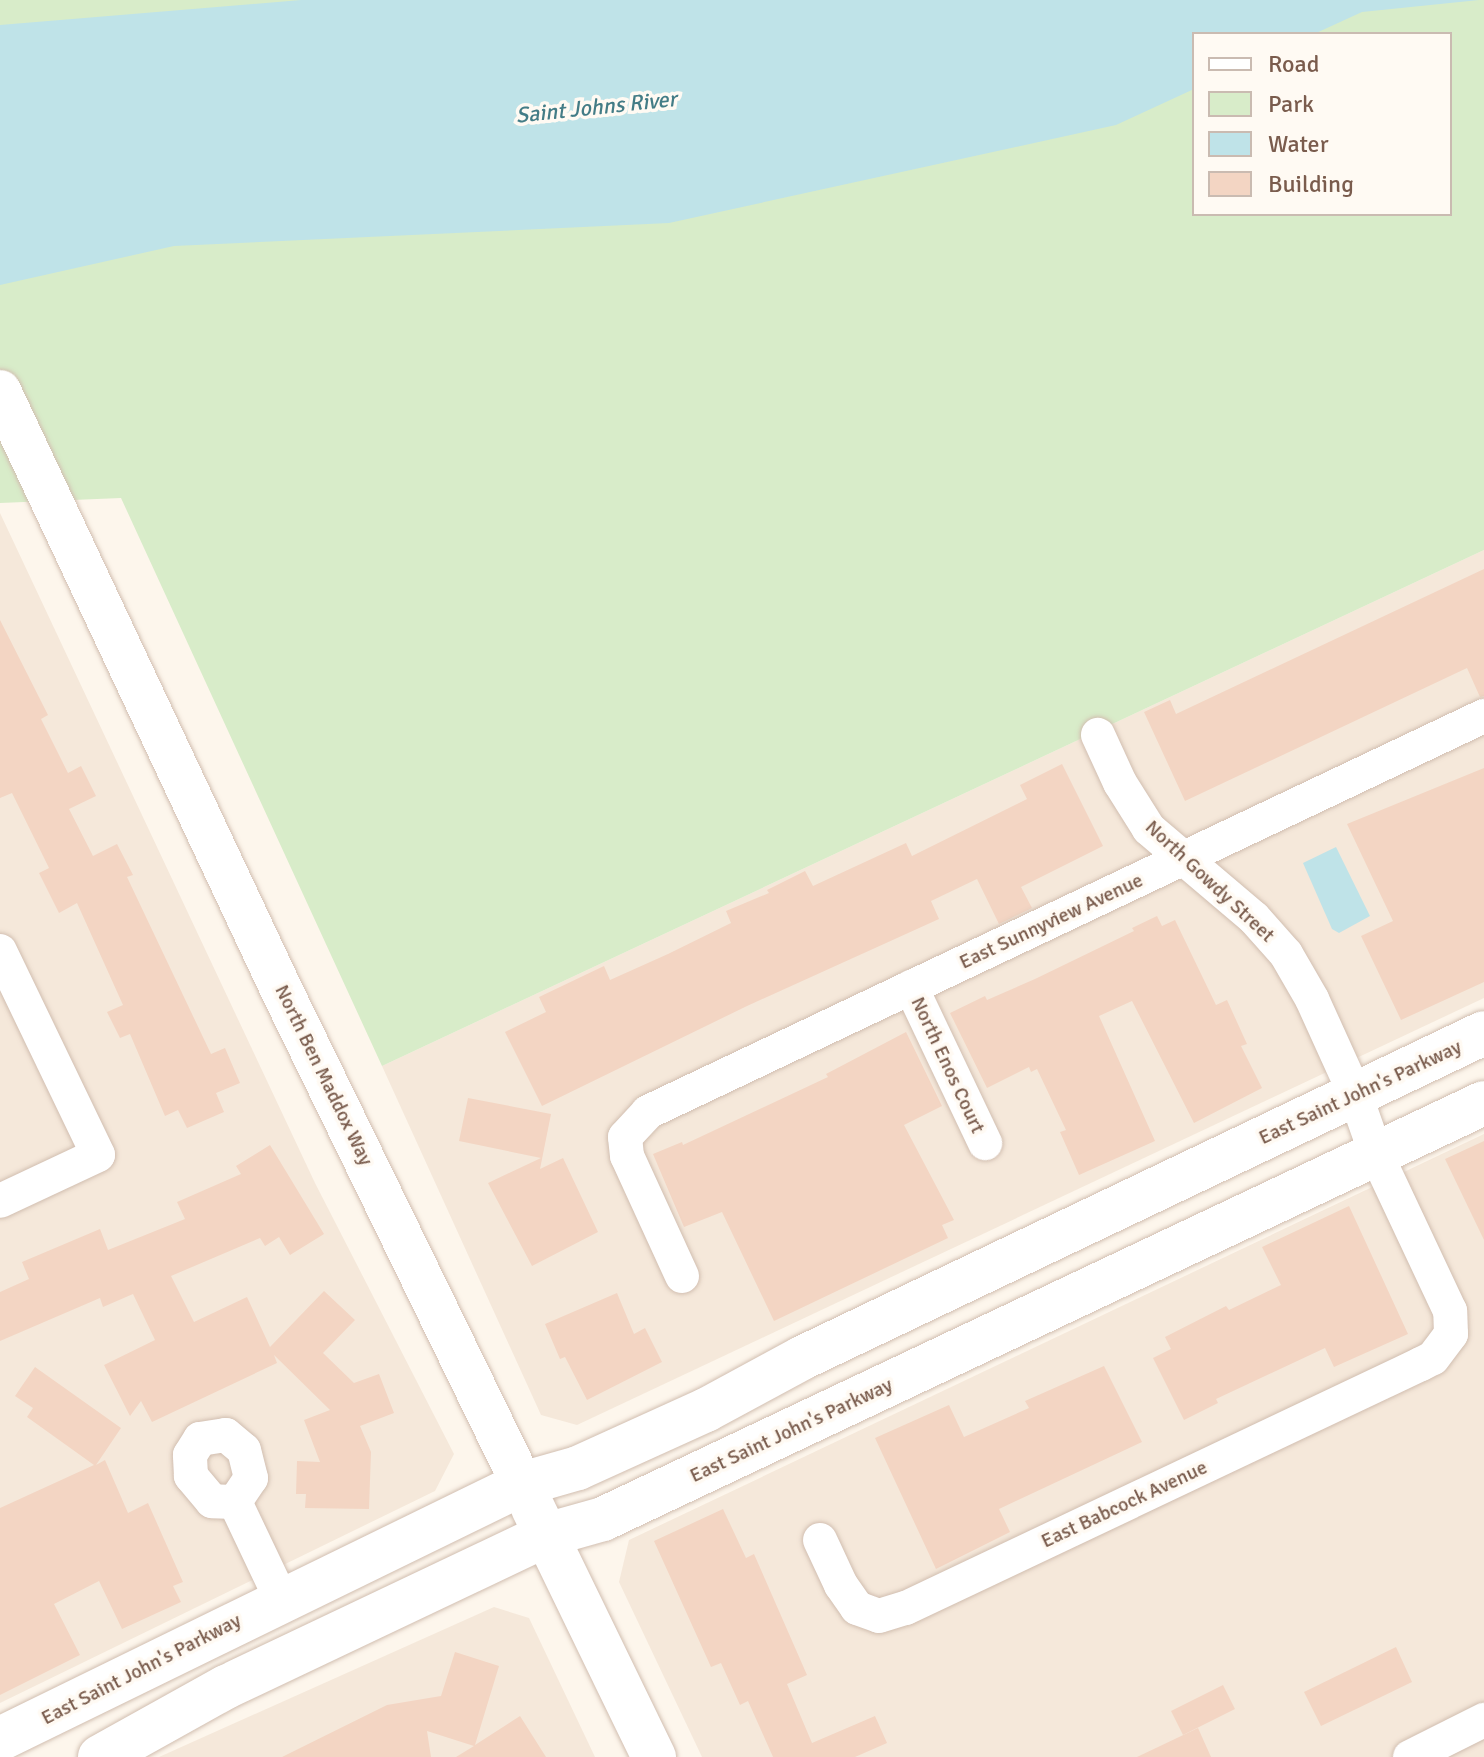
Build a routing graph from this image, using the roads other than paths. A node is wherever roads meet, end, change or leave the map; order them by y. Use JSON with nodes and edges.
{"nodes":[{"id":1,"x":0,"y":391,"type":"edge"},
{"id":2,"x":1484,"y":716,"type":"edge"},
{"id":3,"x":1098,"y":735,"type":"dead end"},
{"id":4,"x":1183,"y":858,"type":"junction"},
{"id":5,"x":0,"y":951,"type":"edge"},
{"id":6,"x":911,"y":987,"type":"junction"},
{"id":7,"x":1484,"y":1033,"type":"edge"},
{"id":8,"x":1355,"y":1094,"type":"junction"},
{"id":9,"x":1484,"y":1103,"type":"edge"},
{"id":10,"x":985,"y":1143,"type":"dead end"},
{"id":11,"x":1376,"y":1154,"type":"junction"},
{"id":12,"x":0,"y":1201,"type":"edge"},
{"id":13,"x":682,"y":1276,"type":"dead end"},
{"id":14,"x":1451,"y":1334,"type":"joint"},
{"id":15,"x":522,"y":1484,"type":"junction"},
{"id":16,"x":235,"y":1502,"type":"dead end"},
{"id":17,"x":546,"y":1535,"type":"junction"},
{"id":18,"x":820,"y":1540,"type":"dead end"},
{"id":19,"x":281,"y":1599,"type":"junction"},
{"id":20,"x":1484,"y":1720,"type":"edge"},
{"id":21,"x":0,"y":1739,"type":"edge"},
{"id":22,"x":100,"y":1757,"type":"edge"},
{"id":23,"x":654,"y":1757,"type":"edge"},
{"id":24,"x":1410,"y":1757,"type":"edge"}],
"edges":[{"from":1,"to":15,"type":"street","name":"North Ben Maddox Way"},
{"from":2,"to":4,"type":"street","name":"East Sunnyview Avenue"},
{"from":3,"to":4,"type":"street","name":"North Gowdy Street"},
{"from":4,"to":6,"type":"street","name":"East Sunnyview Avenue"},
{"from":4,"to":8,"type":"street","name":"North Gowdy Street"},
{"from":5,"to":12,"type":"street"},
{"from":6,"to":10,"type":"street","name":"North Enos Court"},
{"from":6,"to":13,"type":"street","name":"East Sunnyview Avenue"},
{"from":7,"to":8,"type":"main road","name":"East Saint John's Parkway"},
{"from":8,"to":11,"type":"street","name":"North Gowdy Street"},
{"from":8,"to":15,"type":"main road","name":"East Saint John's Parkway"},
{"from":9,"to":11,"type":"main road","name":"East Saint John's Parkway"},
{"from":11,"to":14,"type":"street","name":"North Gowdy Street"},
{"from":11,"to":17,"type":"main road","name":"East Saint John's Parkway"},
{"from":14,"to":18,"type":"street","name":"East Babcock Avenue"},
{"from":15,"to":17,"type":"main road","name":"North Ben Maddox Way"},
{"from":15,"to":19,"type":"main road","name":"East Saint John's Parkway"},
{"from":16,"to":19,"type":"street"},
{"from":17,"to":22,"type":"main road","name":"East Saint John's Parkway"},
{"from":17,"to":23,"type":"main road","name":"North Ben Maddox Way"},
{"from":19,"to":21,"type":"main road","name":"East Saint John's Parkway"},
{"from":20,"to":24,"type":"street"}]}
